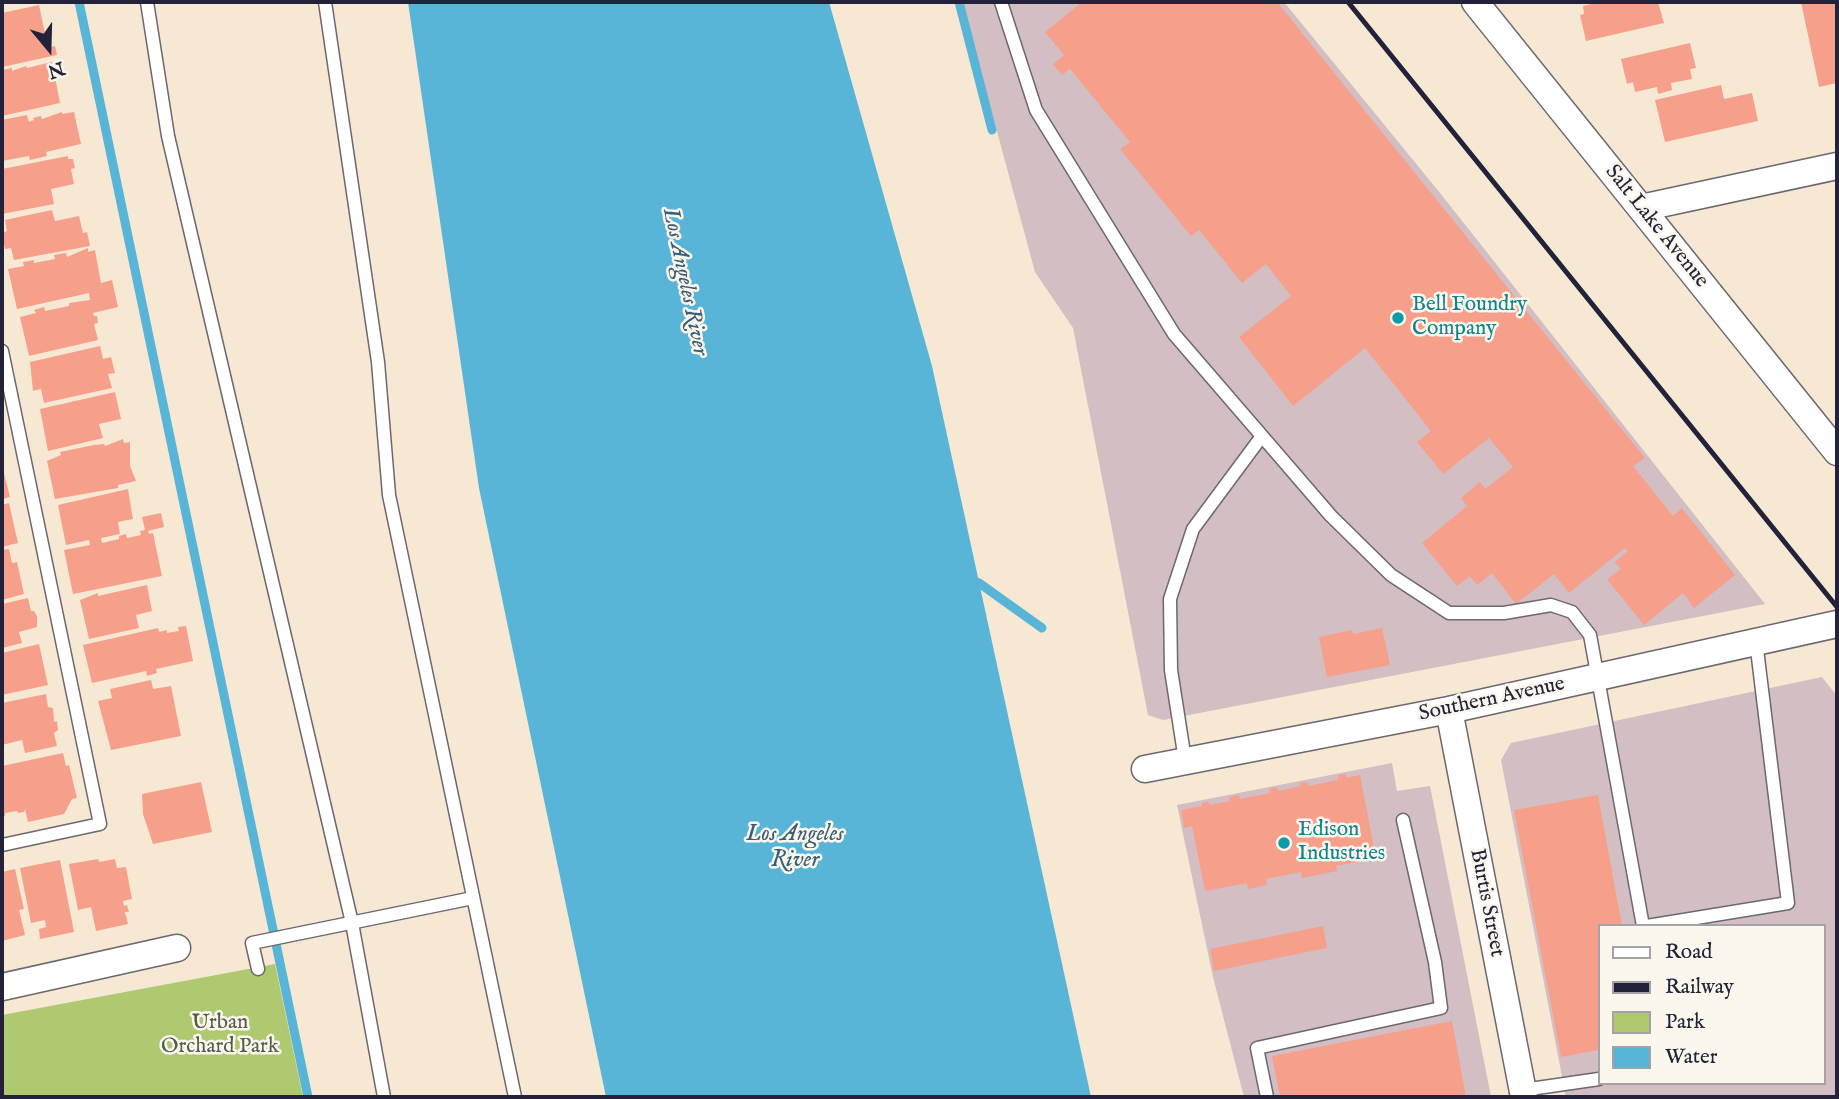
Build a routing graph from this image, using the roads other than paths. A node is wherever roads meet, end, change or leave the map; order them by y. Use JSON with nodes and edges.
{"nodes":[{"id":1,"x":147,"y":2,"type":"edge"},
{"id":2,"x":325,"y":2,"type":"edge"},
{"id":3,"x":1001,"y":2,"type":"edge"},
{"id":4,"x":1475,"y":2,"type":"edge"},
{"id":5,"x":1837,"y":166,"type":"edge"},
{"id":6,"x":1641,"y":208,"type":"junction"},
{"id":7,"x":2,"y":351,"type":"edge"},
{"id":8,"x":1829,"y":428,"type":"edge"},
{"id":9,"x":1262,"y":436,"type":"junction"},
{"id":10,"x":1837,"y":452,"type":"edge"},
{"id":11,"x":1837,"y":624,"type":"edge"},
{"id":12,"x":1756,"y":641,"type":"junction"},
{"id":13,"x":1599,"y":678,"type":"junction"},
{"id":14,"x":1449,"y":709,"type":"junction"},
{"id":15,"x":1185,"y":760,"type":"junction"},
{"id":16,"x":1145,"y":769,"type":"dead end"},
{"id":17,"x":1403,"y":820,"type":"dead end"},
{"id":18,"x":2,"y":845,"type":"edge"},
{"id":19,"x":473,"y":898,"type":"junction"},
{"id":20,"x":352,"y":923,"type":"junction"},
{"id":21,"x":1645,"y":924,"type":"edge"},
{"id":22,"x":1657,"y":924,"type":"edge"},
{"id":23,"x":177,"y":948,"type":"dead end"},
{"id":24,"x":258,"y":969,"type":"dead end"},
{"id":25,"x":2,"y":987,"type":"edge"},
{"id":26,"x":1598,"y":1079,"type":"edge"},
{"id":27,"x":1524,"y":1094,"type":"edge"},
{"id":28,"x":384,"y":1097,"type":"edge"},
{"id":29,"x":515,"y":1097,"type":"edge"},
{"id":30,"x":1267,"y":1097,"type":"edge"}],
"edges":[{"from":1,"to":20,"type":"lane"},
{"from":2,"to":19,"type":"lane"},
{"from":3,"to":9,"type":"lane"},
{"from":4,"to":6,"type":"street","name":"Salt Lake Avenue"},
{"from":5,"to":6,"type":"street"},
{"from":6,"to":8,"type":"street","name":"Salt Lake Avenue"},
{"from":7,"to":18,"type":"lane"},
{"from":8,"to":10,"type":"street","name":"Salt Lake Avenue"},
{"from":9,"to":13,"type":"lane"},
{"from":9,"to":15,"type":"lane"},
{"from":11,"to":12,"type":"street","name":"Southern Avenue"},
{"from":12,"to":13,"type":"street","name":"Southern Avenue"},
{"from":12,"to":22,"type":"lane"},
{"from":13,"to":14,"type":"street","name":"Southern Avenue"},
{"from":13,"to":21,"type":"lane"},
{"from":14,"to":15,"type":"street","name":"Southern Avenue"},
{"from":14,"to":27,"type":"street","name":"Burtis Street"},
{"from":15,"to":16,"type":"street","name":"Southern Avenue"},
{"from":17,"to":30,"type":"lane"},
{"from":19,"to":20,"type":"lane"},
{"from":19,"to":29,"type":"lane"},
{"from":20,"to":24,"type":"lane"},
{"from":20,"to":28,"type":"lane"},
{"from":23,"to":25,"type":"street"},
{"from":26,"to":27,"type":"lane"}]}
